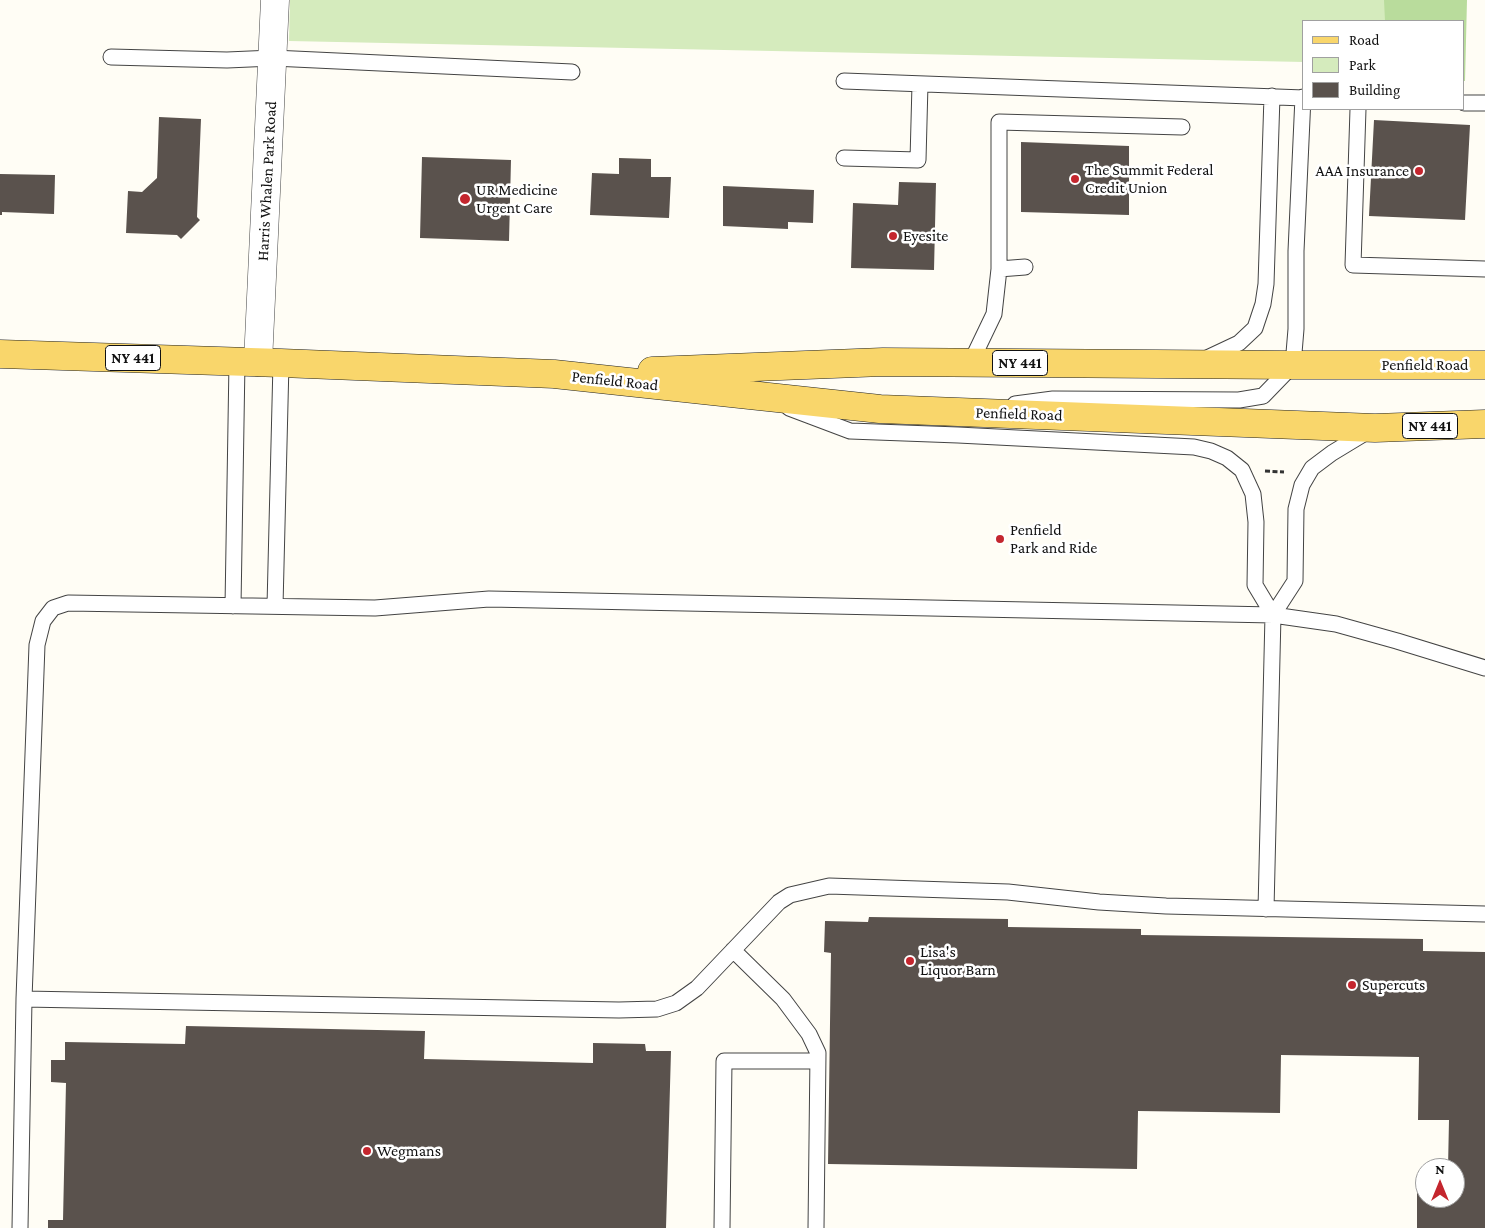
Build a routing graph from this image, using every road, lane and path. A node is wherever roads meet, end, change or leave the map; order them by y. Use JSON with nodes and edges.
{"nodes":[{"id":1,"x":275,"y":0,"type":"edge"},
{"id":2,"x":111,"y":57,"type":"dead end"},
{"id":3,"x":273,"y":58,"type":"junction"},
{"id":4,"x":572,"y":72,"type":"dead end"},
{"id":5,"x":844,"y":81,"type":"dead end"},
{"id":6,"x":920,"y":84,"type":"junction"},
{"id":7,"x":1272,"y":96,"type":"junction"},
{"id":8,"x":1302,"y":98,"type":"edge"},
{"id":9,"x":1465,"y":103,"type":"edge"},
{"id":10,"x":1485,"y":103,"type":"edge"},
{"id":11,"x":1302,"y":110,"type":"edge"},
{"id":12,"x":1358,"y":110,"type":"edge"},
{"id":13,"x":1182,"y":127,"type":"dead end"},
{"id":14,"x":844,"y":158,"type":"dead end"},
{"id":15,"x":1026,"y":268,"type":"dead end"},
{"id":16,"x":999,"y":269,"type":"junction"},
{"id":17,"x":1485,"y":269,"type":"edge"},
{"id":18,"x":0,"y":354,"type":"edge"},
{"id":19,"x":259,"y":362,"type":"junction"},
{"id":20,"x":971,"y":362,"type":"junction"},
{"id":21,"x":1195,"y":364,"type":"junction"},
{"id":22,"x":1293,"y":365,"type":"junction"},
{"id":23,"x":1485,"y":365,"type":"edge"},
{"id":24,"x":554,"y":374,"type":"junction"},
{"id":25,"x":755,"y":395,"type":"junction"},
{"id":26,"x":954,"y":412,"type":"junction"},
{"id":27,"x":1485,"y":424,"type":"edge"},
{"id":28,"x":1375,"y":428,"type":"junction"},
{"id":29,"x":1257,"y":471,"type":"dead end"},
{"id":30,"x":1289,"y":472,"type":"dead end"},
{"id":31,"x":233,"y":606,"type":"junction"},
{"id":32,"x":275,"y":606,"type":"junction"},
{"id":33,"x":1273,"y":615,"type":"junction"},
{"id":34,"x":1485,"y":668,"type":"edge"},
{"id":35,"x":1266,"y":909,"type":"junction"},
{"id":36,"x":1485,"y":914,"type":"edge"},
{"id":37,"x":733,"y":950,"type":"junction"},
{"id":38,"x":24,"y":999,"type":"junction"},
{"id":39,"x":817,"y":1061,"type":"junction"},
{"id":40,"x":20,"y":1228,"type":"edge"},
{"id":41,"x":722,"y":1228,"type":"edge"},
{"id":42,"x":816,"y":1228,"type":"edge"}],
"edges":[{"from":1,"to":3,"type":"street","name":"Harris Whalen Park Road"},
{"from":2,"to":3,"type":"lane"},
{"from":3,"to":4,"type":"lane"},
{"from":3,"to":19,"type":"street","name":"Harris Whalen Park Road"},
{"from":5,"to":6,"type":"lane"},
{"from":6,"to":7,"type":"lane"},
{"from":6,"to":14,"type":"lane"},
{"from":7,"to":8,"type":"lane"},
{"from":7,"to":21,"type":"lane"},
{"from":9,"to":10,"type":"lane"},
{"from":11,"to":22,"type":"lane"},
{"from":12,"to":17,"type":"lane"},
{"from":13,"to":16,"type":"lane"},
{"from":15,"to":16,"type":"lane"},
{"from":16,"to":20,"type":"lane"},
{"from":18,"to":19,"type":"main road","name":"Penfield Road","number":"NY 441"},
{"from":19,"to":24,"type":"main road","name":"Penfield Road","number":"NY 441"},
{"from":19,"to":31,"type":"lane"},
{"from":19,"to":32,"type":"lane"},
{"from":20,"to":21,"type":"main road","name":"Penfield Road","number":"NY 441"},
{"from":20,"to":24,"type":"main road","name":"Penfield Road","number":"NY 441"},
{"from":21,"to":22,"type":"main road","name":"Penfield Road","number":"NY 441"},
{"from":22,"to":23,"type":"main road","name":"Penfield Road","number":"NY 441"},
{"from":22,"to":26,"type":"lane"},
{"from":24,"to":25,"type":"main road","name":"Penfield Road","number":"NY 441"},
{"from":25,"to":26,"type":"main road","name":"Penfield Road","number":"NY 441"},
{"from":25,"to":33,"type":"lane"},
{"from":26,"to":28,"type":"main road","name":"Penfield Road","number":"NY 441"},
{"from":27,"to":28,"type":"main road","name":"Penfield Road","number":"NY 441"},
{"from":28,"to":33,"type":"lane"},
{"from":29,"to":30,"type":"path"},
{"from":31,"to":32,"type":"lane"},
{"from":31,"to":38,"type":"lane"},
{"from":32,"to":33,"type":"lane"},
{"from":33,"to":34,"type":"lane"},
{"from":33,"to":35,"type":"lane"},
{"from":35,"to":36,"type":"lane"},
{"from":35,"to":37,"type":"lane"},
{"from":37,"to":38,"type":"lane"},
{"from":37,"to":39,"type":"lane"},
{"from":38,"to":40,"type":"lane"},
{"from":39,"to":41,"type":"lane"},
{"from":39,"to":42,"type":"lane"}]}
